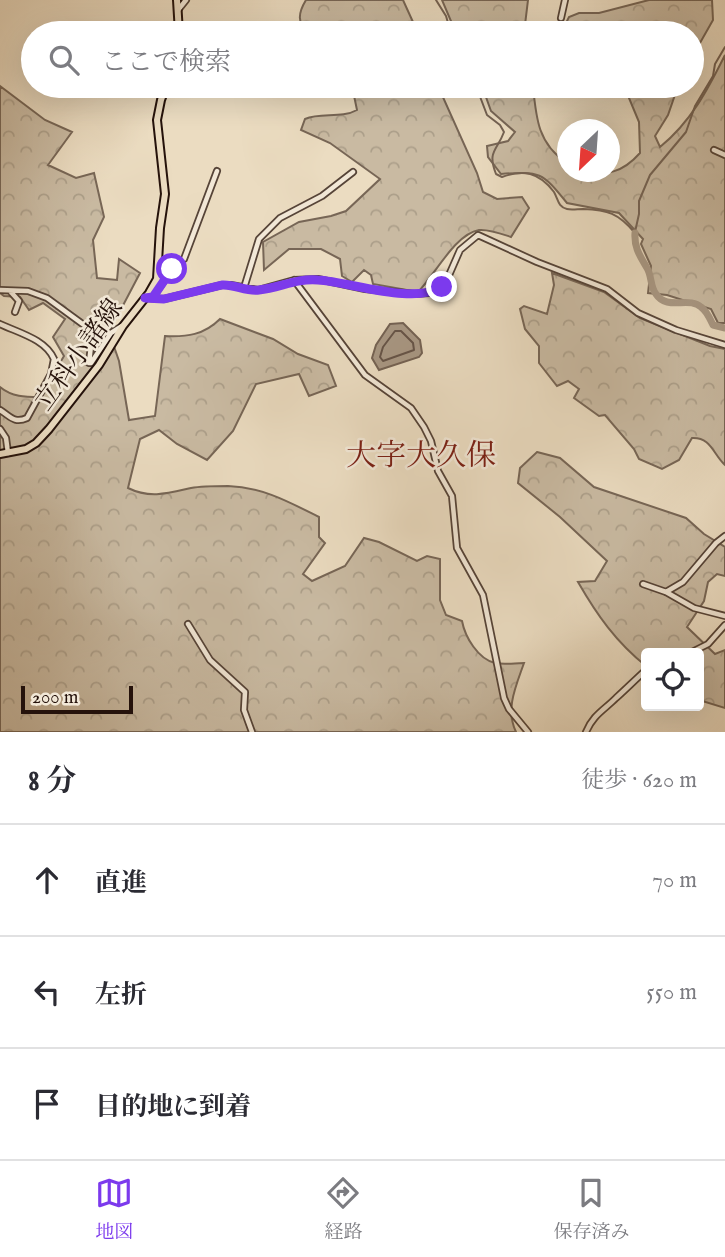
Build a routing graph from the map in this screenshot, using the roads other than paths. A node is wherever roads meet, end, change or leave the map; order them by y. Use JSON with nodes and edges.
{"nodes":[{"id":1,"x":177,"y":0,"type":"edge"},
{"id":2,"x":186,"y":0,"type":"edge"},
{"id":3,"x":565,"y":0,"type":"edge"},
{"id":4,"x":178,"y":11,"type":"junction"},
{"id":5,"x":561,"y":18,"type":"dead end"},
{"id":6,"x":178,"y":21,"type":"edge"},
{"id":7,"x":161,"y":98,"type":"edge"},
{"id":8,"x":714,"y":150,"type":"dead end"},
{"id":9,"x":725,"y":155,"type":"edge"},
{"id":10,"x":217,"y":171,"type":"dead end"},
{"id":11,"x":353,"y":172,"type":"dead end"},
{"id":12,"x":294,"y":280,"type":"junction"},
{"id":13,"x":244,"y":288,"type":"junction"},
{"id":14,"x":0,"y":290,"type":"edge"},
{"id":15,"x":10,"y":291,"type":"junction"},
{"id":16,"x":145,"y":298,"type":"junction"},
{"id":17,"x":15,"y":312,"type":"dead end"},
{"id":18,"x":0,"y":324,"type":"edge"},
{"id":19,"x":123,"y":326,"type":"junction"},
{"id":20,"x":725,"y":345,"type":"edge"},
{"id":21,"x":0,"y":410,"type":"edge"},
{"id":22,"x":0,"y":429,"type":"edge"},
{"id":23,"x":8,"y":453,"type":"junction"},
{"id":24,"x":0,"y":454,"type":"edge"},
{"id":25,"x":725,"y":536,"type":"edge"},
{"id":26,"x":643,"y":584,"type":"dead end"},
{"id":27,"x":666,"y":592,"type":"junction"},
{"id":28,"x":725,"y":616,"type":"edge"},
{"id":29,"x":188,"y":624,"type":"dead end"},
{"id":30,"x":725,"y":625,"type":"edge"},
{"id":31,"x":700,"y":648,"type":"edge"},
{"id":32,"x":641,"y":675,"type":"edge"},
{"id":33,"x":252,"y":732,"type":"edge"},
{"id":34,"x":528,"y":732,"type":"edge"},
{"id":35,"x":586,"y":732,"type":"edge"}],
"edges":[{"from":1,"to":4,"type":"main road"},
{"from":2,"to":4,"type":"street"},
{"from":3,"to":5,"type":"street"},
{"from":4,"to":6,"type":"main road"},
{"from":7,"to":16,"type":"main road","name":"立科小諸線"},
{"from":8,"to":9,"type":"street"},
{"from":10,"to":16,"type":"street"},
{"from":11,"to":13,"type":"street"},
{"from":12,"to":13,"type":"street"},
{"from":12,"to":20,"type":"street"},
{"from":12,"to":34,"type":"street"},
{"from":13,"to":16,"type":"street"},
{"from":14,"to":15,"type":"street"},
{"from":15,"to":17,"type":"street"},
{"from":15,"to":19,"type":"street"},
{"from":16,"to":19,"type":"main road","name":"立科小諸線"},
{"from":18,"to":21,"type":"street"},
{"from":19,"to":23,"type":"main road","name":"立科小諸線"},
{"from":22,"to":23,"type":"street"},
{"from":23,"to":24,"type":"main road","name":"立科小諸線"},
{"from":25,"to":27,"type":"street"},
{"from":26,"to":27,"type":"street"},
{"from":27,"to":28,"type":"street"},
{"from":29,"to":33,"type":"street"},
{"from":30,"to":31,"type":"street"},
{"from":32,"to":35,"type":"street"}]}
